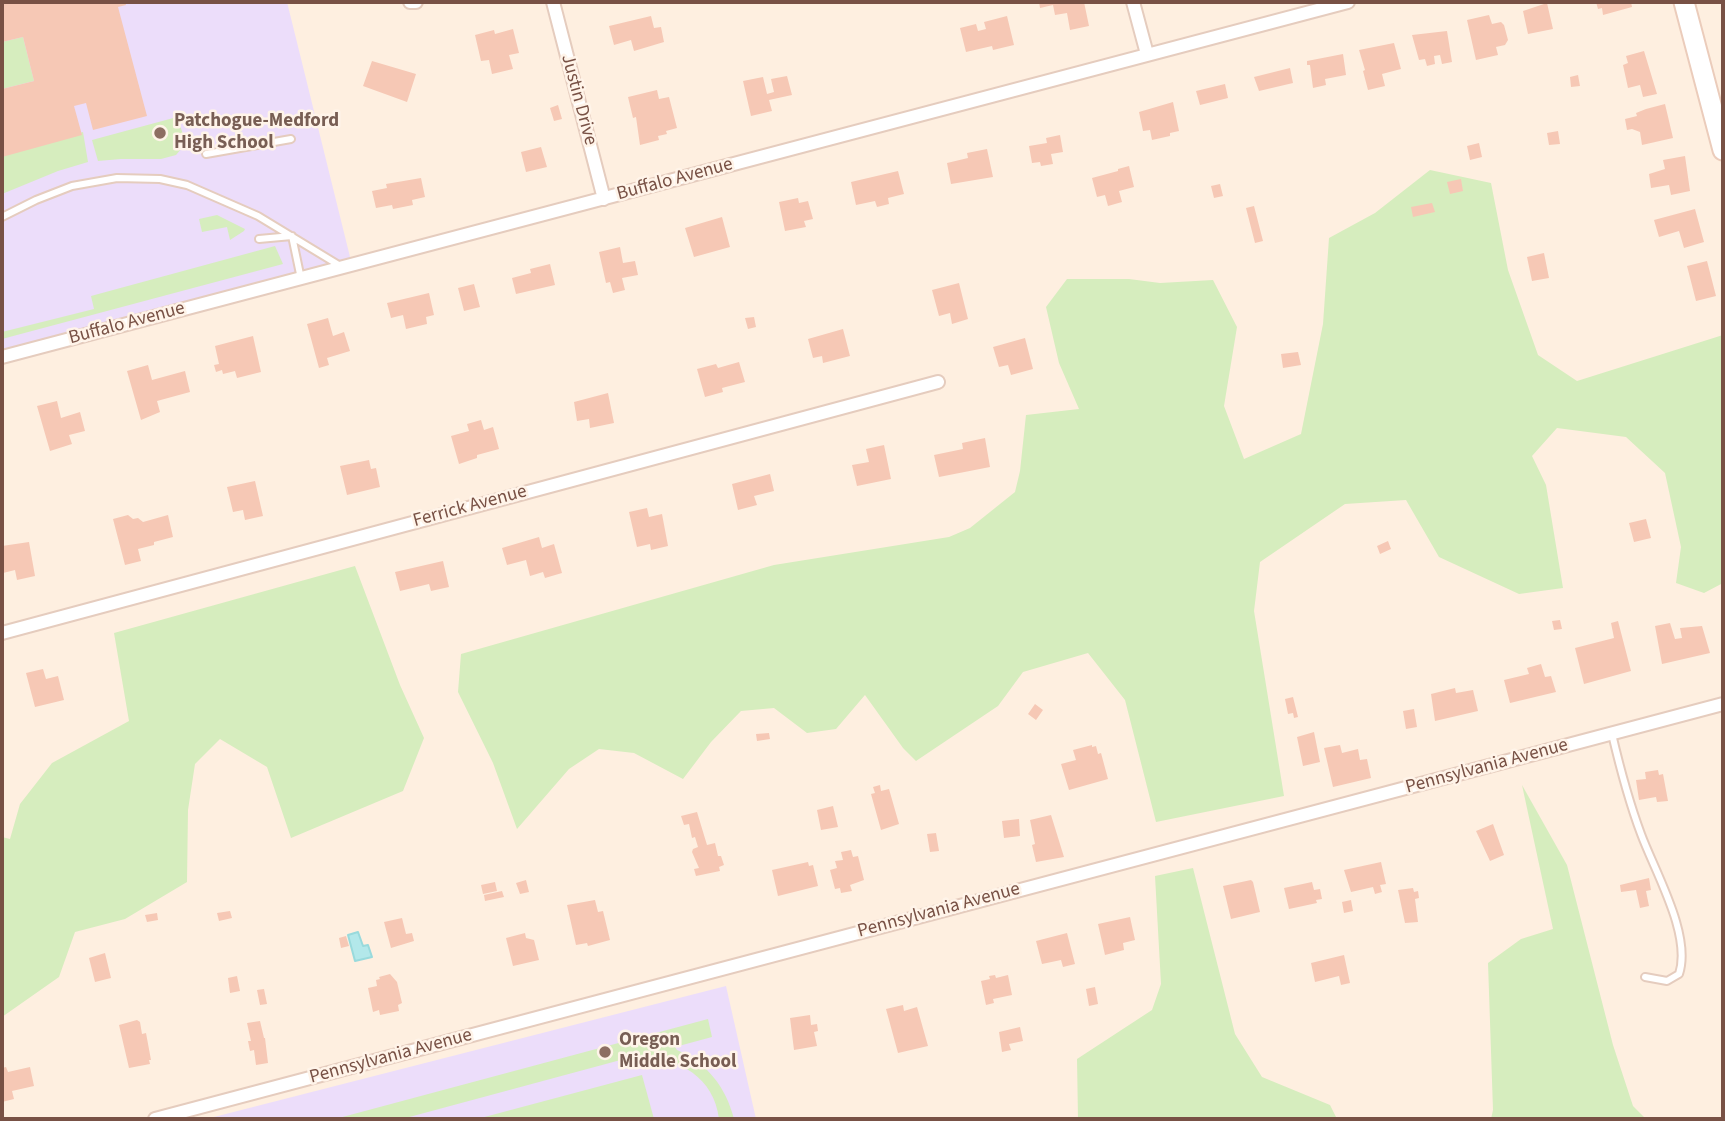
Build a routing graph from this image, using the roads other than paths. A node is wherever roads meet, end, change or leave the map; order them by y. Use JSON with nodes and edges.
{"nodes":[{"id":1,"x":410,"y":2,"type":"edge"},
{"id":2,"x":416,"y":2,"type":"edge"},
{"id":3,"x":553,"y":2,"type":"edge"},
{"id":4,"x":1133,"y":2,"type":"edge"},
{"id":5,"x":1348,"y":2,"type":"edge"},
{"id":6,"x":1684,"y":2,"type":"edge"},
{"id":7,"x":1147,"y":54,"type":"junction"},
{"id":8,"x":291,"y":139,"type":"dead end"},
{"id":9,"x":1723,"y":150,"type":"edge"},
{"id":10,"x":206,"y":154,"type":"dead end"},
{"id":11,"x":604,"y":199,"type":"junction"},
{"id":12,"x":2,"y":217,"type":"edge"},
{"id":13,"x":292,"y":236,"type":"junction"},
{"id":14,"x":259,"y":239,"type":"dead end"},
{"id":15,"x":343,"y":268,"type":"junction"},
{"id":16,"x":302,"y":279,"type":"junction"},
{"id":17,"x":2,"y":357,"type":"edge"},
{"id":18,"x":938,"y":382,"type":"dead end"},
{"id":19,"x":2,"y":633,"type":"edge"},
{"id":20,"x":1723,"y":704,"type":"edge"},
{"id":21,"x":1611,"y":734,"type":"junction"},
{"id":22,"x":1645,"y":977,"type":"dead end"},
{"id":23,"x":155,"y":1119,"type":"edge"}],
"edges":[{"from":1,"to":2,"type":"street"},
{"from":3,"to":11,"type":"street","name":"Justin Drive"},
{"from":4,"to":7,"type":"street"},
{"from":5,"to":7,"type":"street","name":"Buffalo Avenue"},
{"from":6,"to":9,"type":"street"},
{"from":7,"to":11,"type":"street","name":"Buffalo Avenue"},
{"from":8,"to":10,"type":"lane"},
{"from":11,"to":15,"type":"street","name":"Buffalo Avenue"},
{"from":12,"to":13,"type":"lane"},
{"from":13,"to":14,"type":"lane"},
{"from":13,"to":15,"type":"lane"},
{"from":13,"to":16,"type":"lane"},
{"from":15,"to":16,"type":"street","name":"Buffalo Avenue"},
{"from":16,"to":17,"type":"street","name":"Buffalo Avenue"},
{"from":18,"to":19,"type":"street","name":"Ferrick Avenue"},
{"from":20,"to":21,"type":"street","name":"Pennsylvania Avenue"},
{"from":21,"to":22,"type":"lane"},
{"from":21,"to":23,"type":"street","name":"Pennsylvania Avenue"}]}
